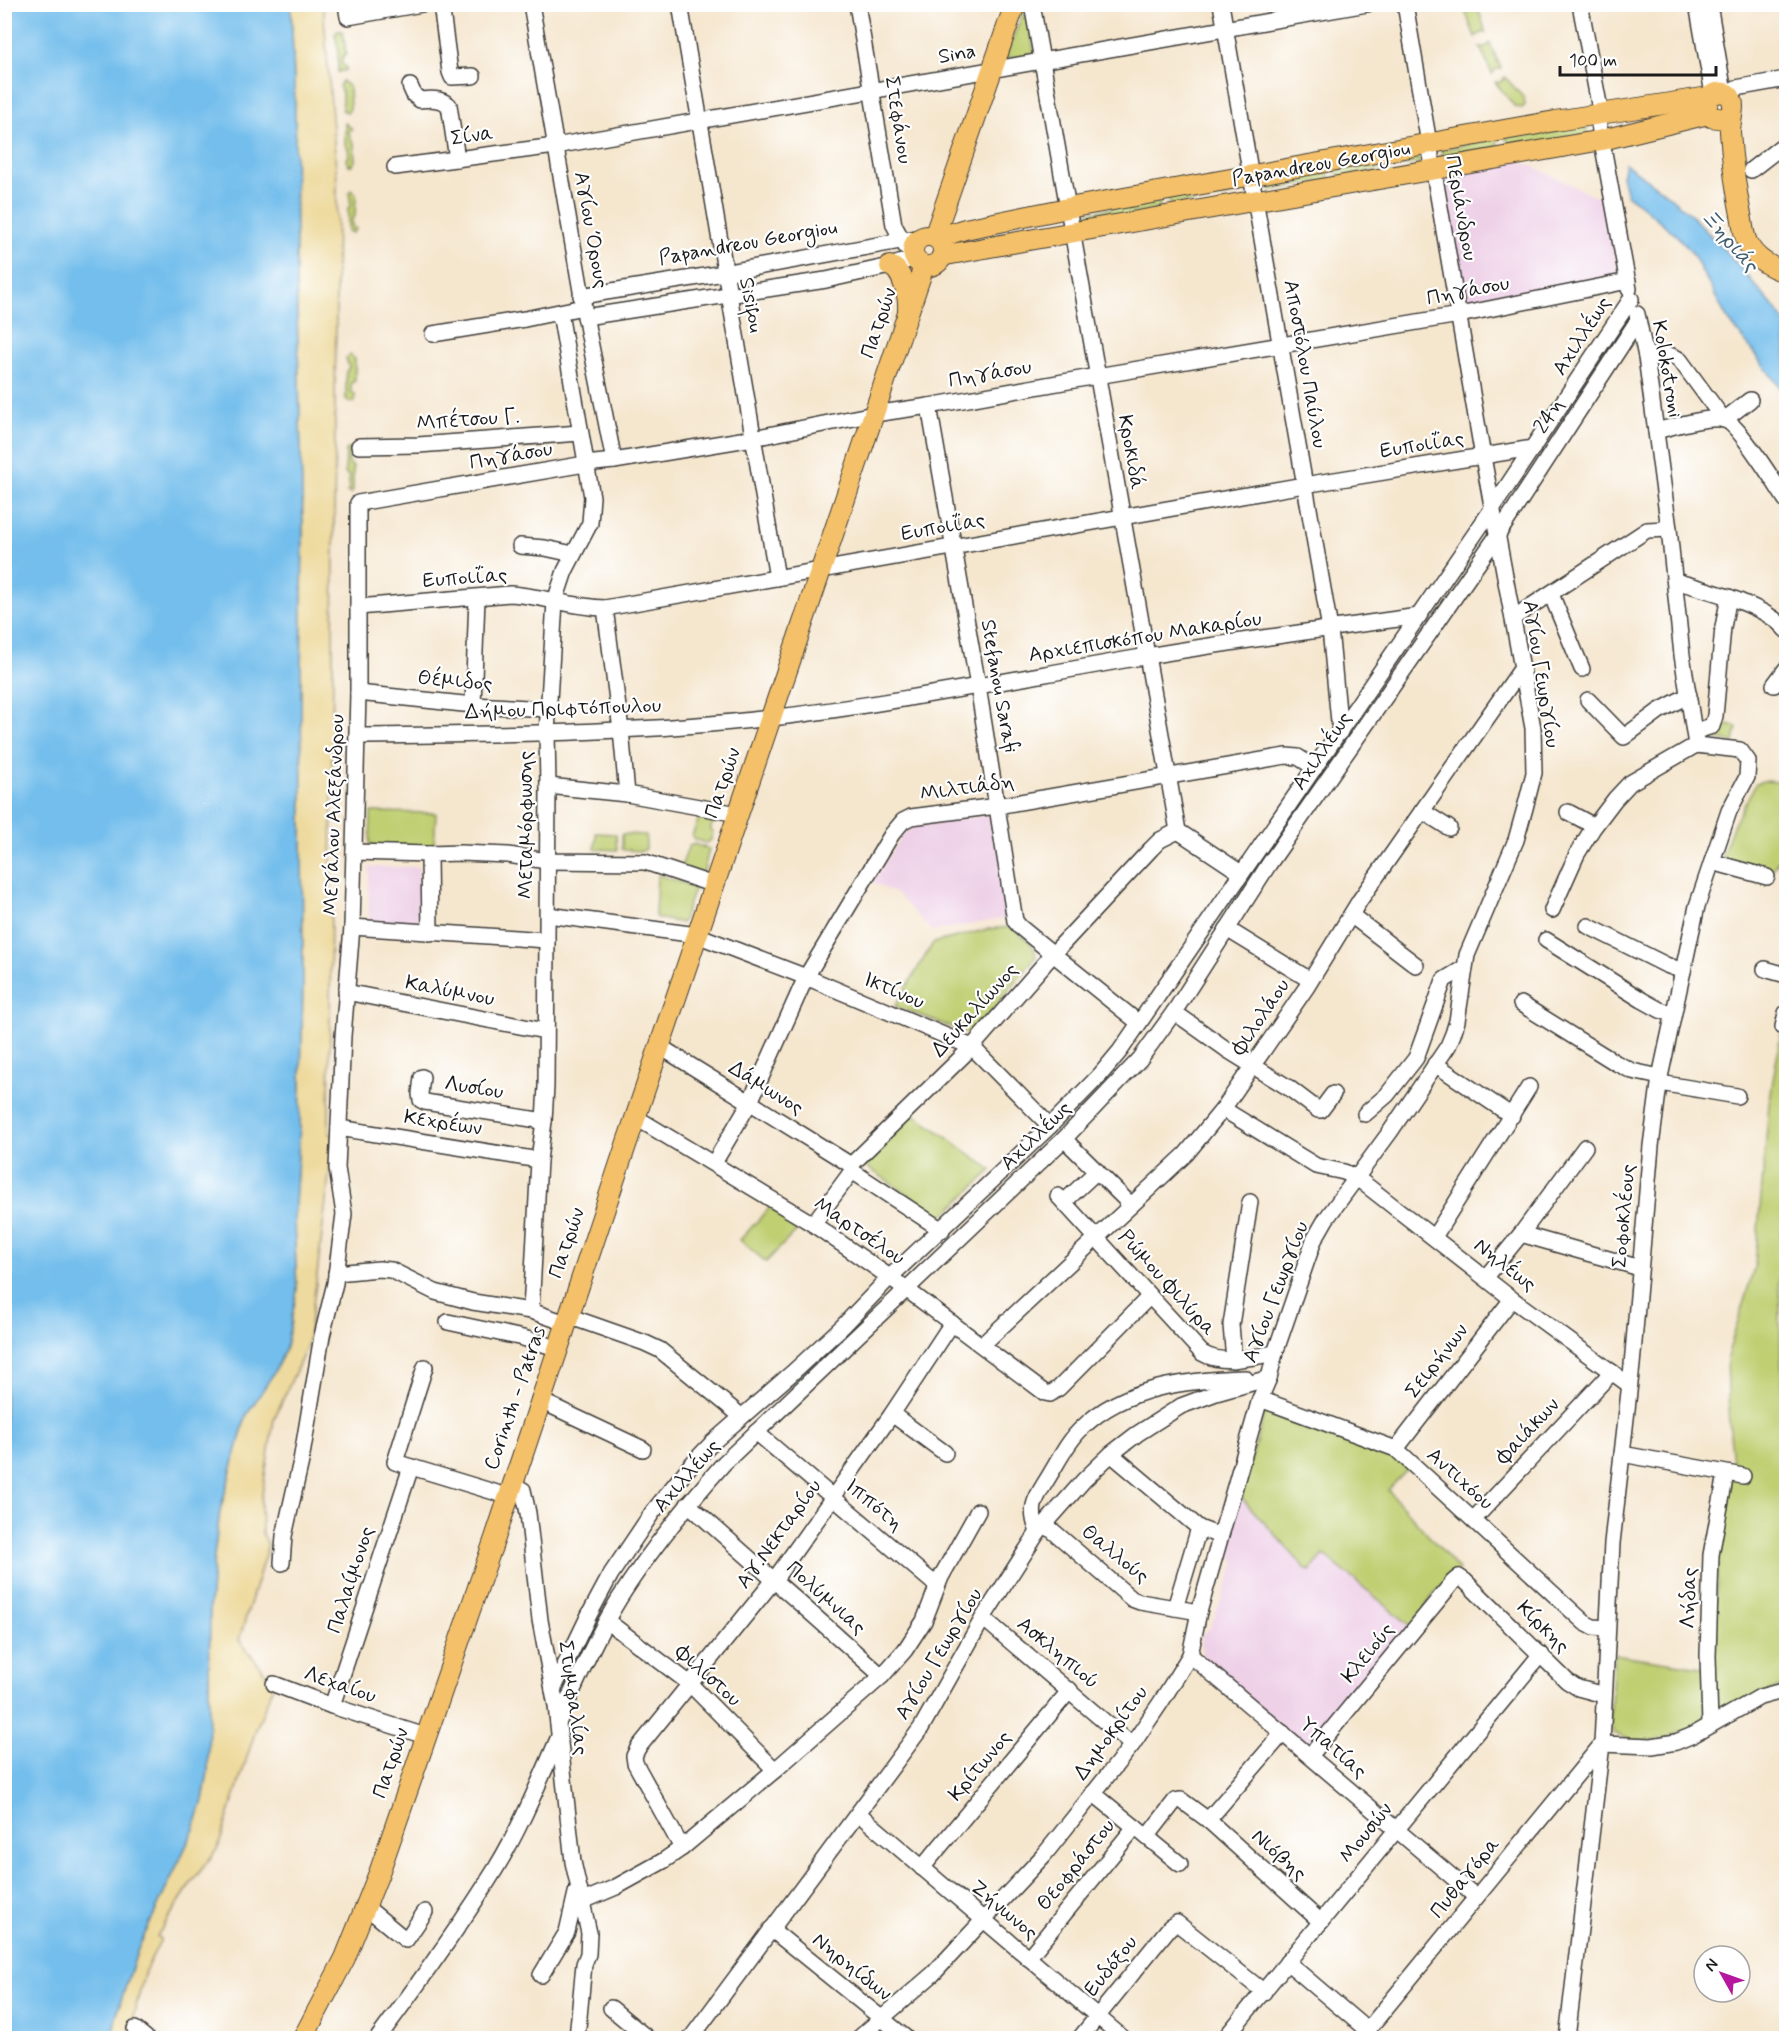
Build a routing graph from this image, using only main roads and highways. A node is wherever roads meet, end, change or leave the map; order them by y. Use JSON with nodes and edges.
{"nodes":[{"id":1,"x":1015,"y":4,"type":"edge"},
{"id":2,"x":1718,"y":103,"type":"junction"},
{"id":3,"x":931,"y":237,"type":"junction"},
{"id":4,"x":916,"y":262,"type":"junction"},
{"id":5,"x":1786,"y":272,"type":"edge"},
{"id":6,"x":908,"y":312,"type":"junction"},
{"id":7,"x":567,"y":1319,"type":"joint"},
{"id":8,"x":513,"y":1496,"type":"joint"},
{"id":9,"x":303,"y":2038,"type":"edge"}],
"edges":[{"from":1,"to":3,"type":"main road"},
{"from":2,"to":3,"type":"main road","name":"Papandreou Georgiou"},
{"from":2,"to":4,"type":"main road","name":"Papandreou Georgiou"},
{"from":2,"to":5,"type":"main road"},
{"from":3,"to":4,"type":"main road","name":"Πατρών"},
{"from":3,"to":4,"type":"main road"},
{"from":4,"to":6,"type":"main road","name":"Πατρών"},
{"from":4,"to":6,"type":"main road"},
{"from":6,"to":7,"type":"main road","name":"Πατρών"},
{"from":7,"to":8,"type":"main road","name":"Corinth - Patras"},
{"from":8,"to":9,"type":"main road","name":"Πατρών"}]}
